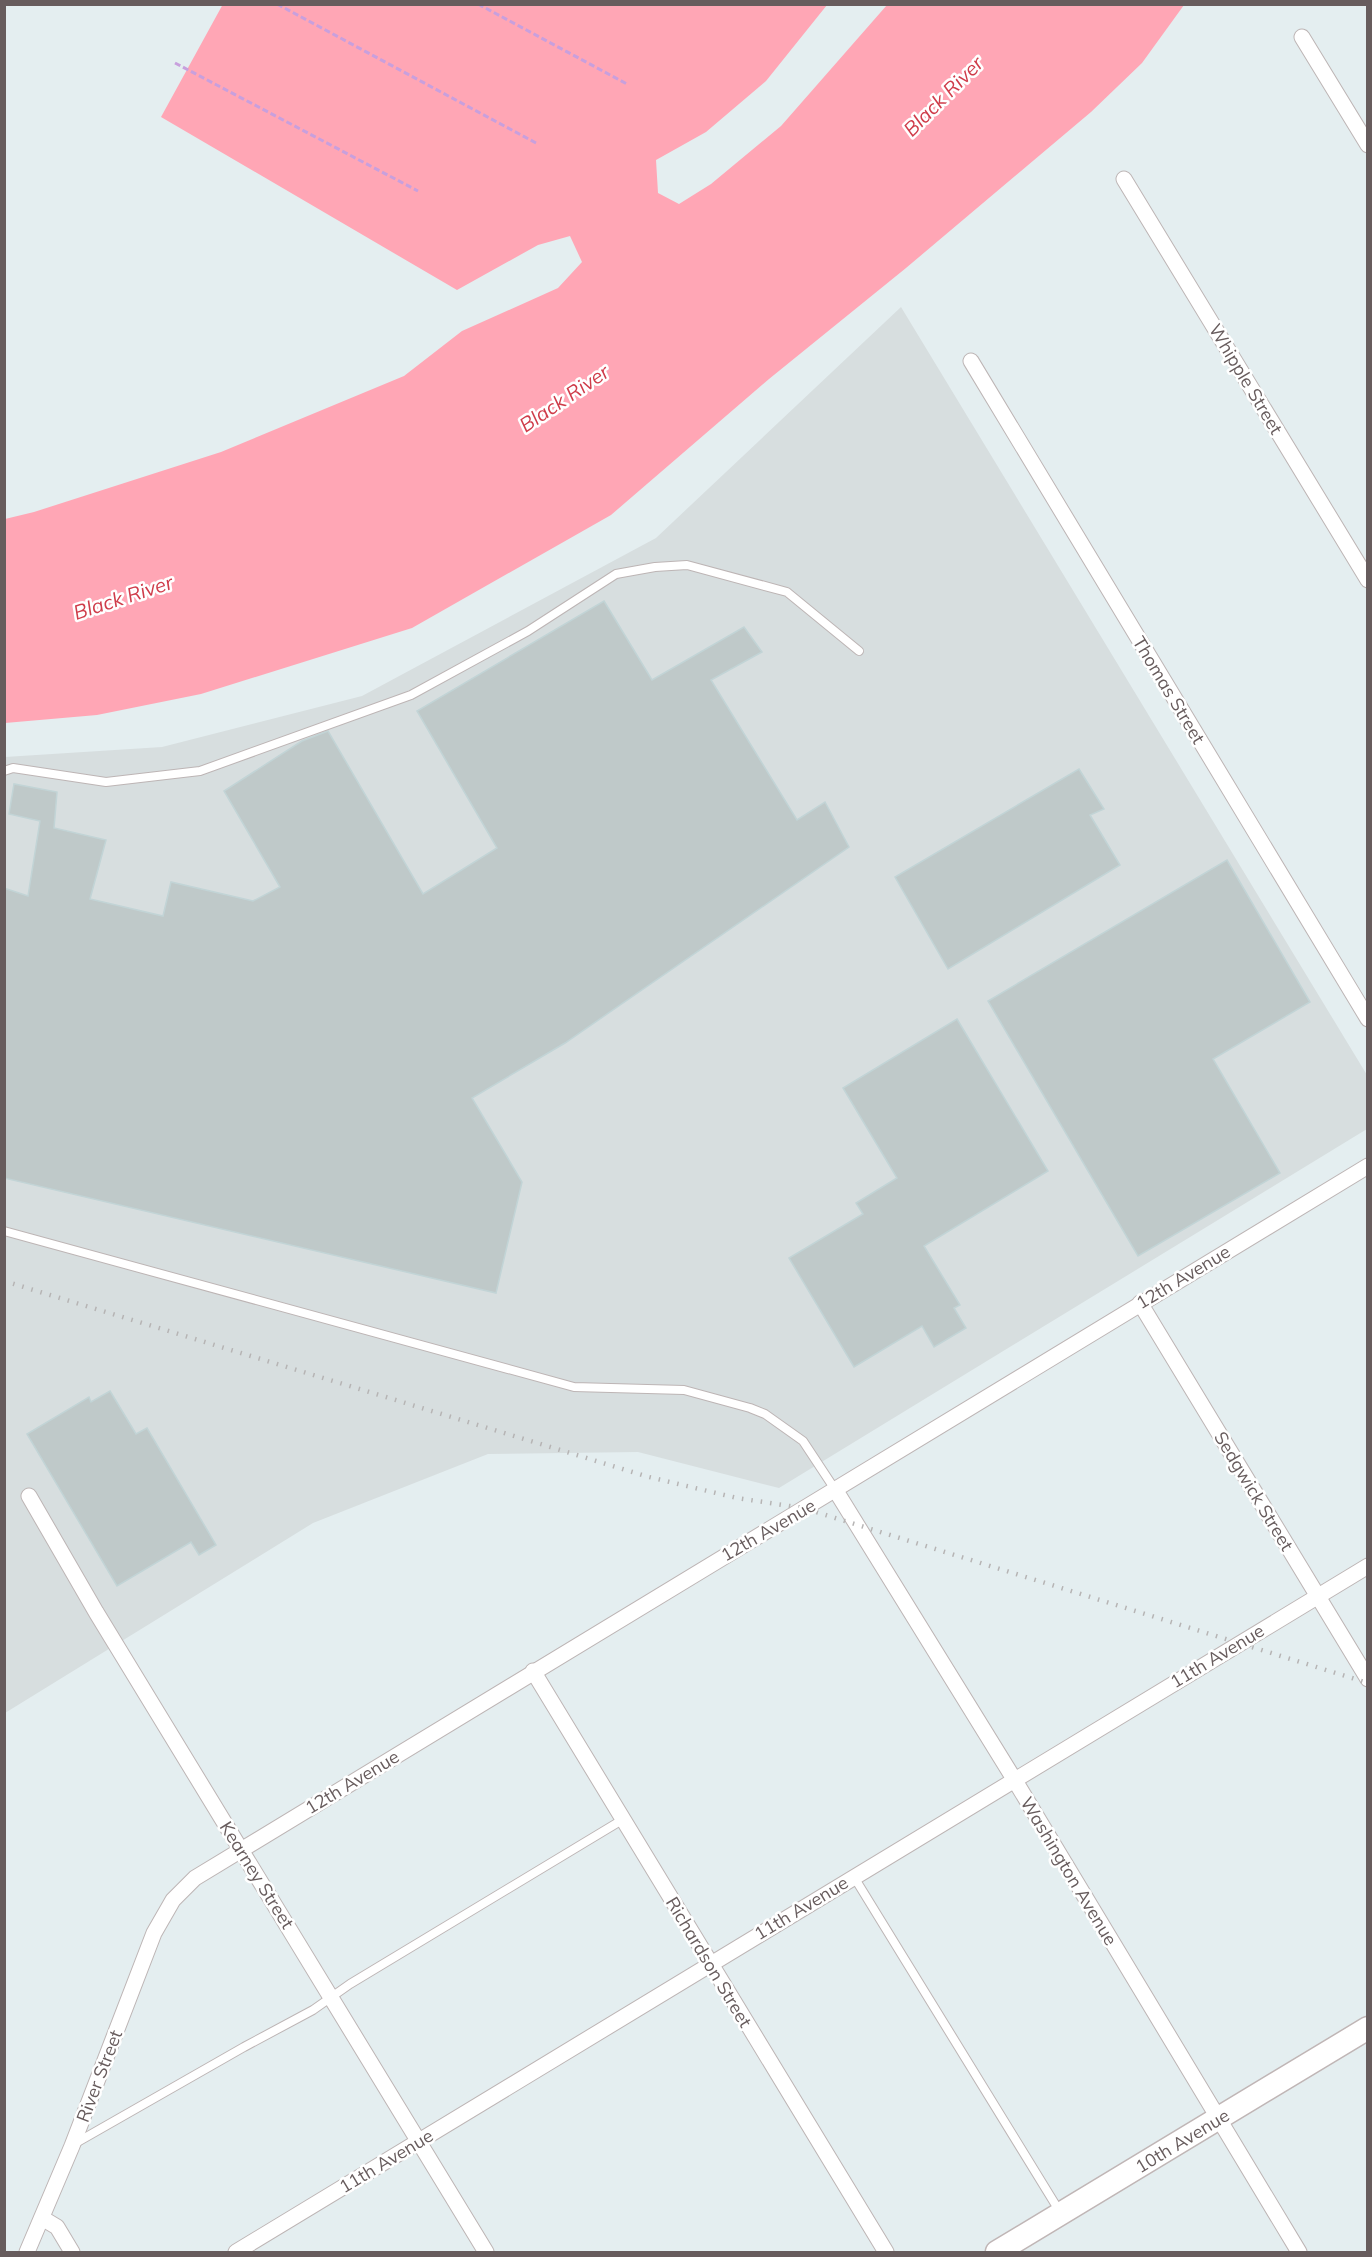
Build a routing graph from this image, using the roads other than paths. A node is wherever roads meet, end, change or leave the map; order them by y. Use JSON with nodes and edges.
{"nodes":[{"id":1,"x":1302,"y":37,"type":"dead end"},
{"id":2,"x":1368,"y":145,"type":"edge"},
{"id":3,"x":1124,"y":179,"type":"dead end"},
{"id":4,"x":971,"y":361,"type":"dead end"},
{"id":5,"x":1368,"y":580,"type":"edge"},
{"id":6,"x":859,"y":651,"type":"dead end"},
{"id":7,"x":4,"y":771,"type":"edge"},
{"id":8,"x":1368,"y":1019,"type":"edge"},
{"id":9,"x":1368,"y":1166,"type":"edge"},
{"id":10,"x":4,"y":1231,"type":"edge"},
{"id":11,"x":1140,"y":1303,"type":"junction"},
{"id":12,"x":836,"y":1491,"type":"junction"},
{"id":13,"x":29,"y":1496,"type":"dead end"},
{"id":14,"x":1368,"y":1566,"type":"edge"},
{"id":15,"x":1318,"y":1596,"type":"junction"},
{"id":16,"x":533,"y":1671,"type":"junction"},
{"id":17,"x":1368,"y":1679,"type":"edge"},
{"id":18,"x":1014,"y":1779,"type":"junction"},
{"id":19,"x":622,"y":1820,"type":"junction"},
{"id":20,"x":241,"y":1850,"type":"junction"},
{"id":21,"x":854,"y":1876,"type":"junction"},
{"id":22,"x":173,"y":1900,"type":"joint"},
{"id":23,"x":710,"y":1962,"type":"junction"},
{"id":24,"x":332,"y":1996,"type":"junction"},
{"id":25,"x":1368,"y":2028,"type":"edge"},
{"id":26,"x":1218,"y":2117,"type":"junction"},
{"id":27,"x":418,"y":2142,"type":"junction"},
{"id":28,"x":72,"y":2146,"type":"junction"},
{"id":29,"x":1061,"y":2213,"type":"junction"},
{"id":30,"x":42,"y":2218,"type":"junction"},
{"id":31,"x":27,"y":2253,"type":"edge"},
{"id":32,"x":72,"y":2253,"type":"edge"},
{"id":33,"x":236,"y":2253,"type":"edge"},
{"id":34,"x":486,"y":2253,"type":"edge"},
{"id":35,"x":886,"y":2253,"type":"edge"},
{"id":36,"x":997,"y":2253,"type":"edge"},
{"id":37,"x":1299,"y":2253,"type":"edge"}],
"edges":[{"from":1,"to":2,"type":"street"},
{"from":3,"to":5,"type":"street","name":"Whipple Street"},
{"from":4,"to":8,"type":"street","name":"Thomas Street"},
{"from":6,"to":7,"type":"lane"},
{"from":9,"to":11,"type":"street","name":"12th Avenue"},
{"from":10,"to":12,"type":"lane"},
{"from":11,"to":12,"type":"street","name":"12th Avenue"},
{"from":11,"to":15,"type":"street","name":"Sedgwick Street"},
{"from":12,"to":16,"type":"street","name":"12th Avenue"},
{"from":12,"to":18,"type":"street","name":"Washington Avenue"},
{"from":13,"to":20,"type":"street","name":"Kearney Street"},
{"from":14,"to":15,"type":"street","name":"11th Avenue"},
{"from":15,"to":17,"type":"street","name":"Sedgwick Street"},
{"from":15,"to":18,"type":"street","name":"11th Avenue"},
{"from":16,"to":19,"type":"street","name":"Richardson Street"},
{"from":16,"to":20,"type":"street","name":"12th Avenue"},
{"from":18,"to":21,"type":"street","name":"11th Avenue"},
{"from":18,"to":26,"type":"street","name":"Washington Avenue"},
{"from":19,"to":23,"type":"street","name":"Richardson Street"},
{"from":19,"to":24,"type":"lane"},
{"from":20,"to":22,"type":"street","name":"12th Avenue"},
{"from":20,"to":24,"type":"street","name":"Kearney Street"},
{"from":21,"to":23,"type":"street","name":"11th Avenue"},
{"from":21,"to":29,"type":"lane"},
{"from":22,"to":28,"type":"street","name":"River Street"},
{"from":23,"to":27,"type":"street","name":"11th Avenue"},
{"from":23,"to":35,"type":"street","name":"Richardson Street"},
{"from":24,"to":27,"type":"street","name":"Kearney Street"},
{"from":24,"to":28,"type":"lane"},
{"from":25,"to":26,"type":"street","name":"10th Avenue"},
{"from":26,"to":29,"type":"street","name":"10th Avenue"},
{"from":26,"to":37,"type":"street","name":"Washington Avenue"},
{"from":27,"to":33,"type":"street","name":"11th Avenue"},
{"from":27,"to":34,"type":"street","name":"Kearney Street"},
{"from":28,"to":30,"type":"street","name":"River Street"},
{"from":29,"to":36,"type":"street","name":"10th Avenue"},
{"from":30,"to":31,"type":"street","name":"River Street"},
{"from":30,"to":32,"type":"street"}]}
